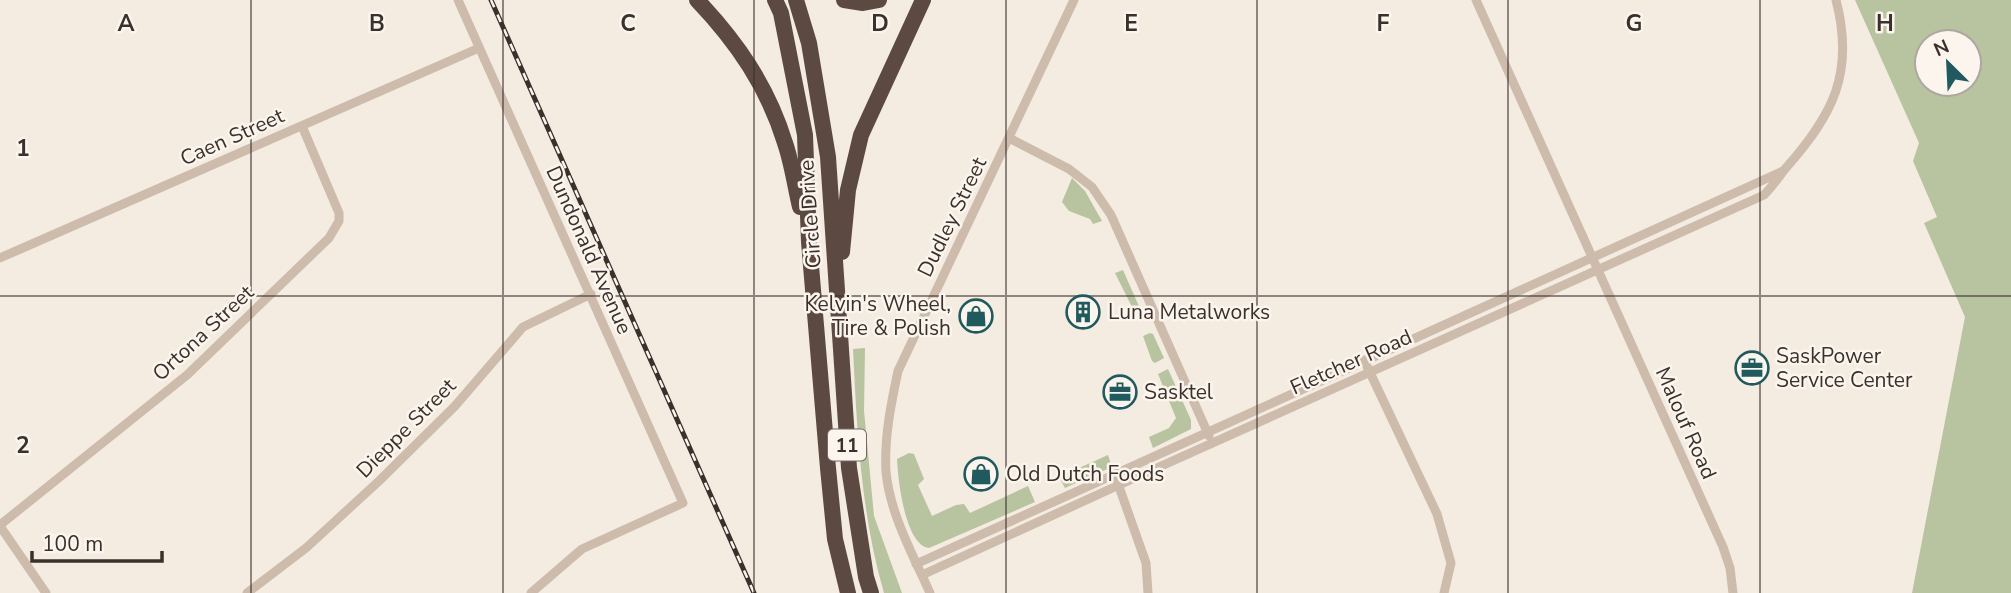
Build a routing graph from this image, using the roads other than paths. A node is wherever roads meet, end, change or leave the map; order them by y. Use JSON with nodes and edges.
{"nodes":[{"id":1,"x":456,"y":0,"type":"edge"},
{"id":2,"x":697,"y":0,"type":"edge"},
{"id":3,"x":775,"y":0,"type":"edge"},
{"id":4,"x":796,"y":0,"type":"edge"},
{"id":5,"x":844,"y":0,"type":"edge"},
{"id":6,"x":879,"y":0,"type":"edge"},
{"id":7,"x":923,"y":0,"type":"edge"},
{"id":8,"x":1074,"y":0,"type":"edge"},
{"id":9,"x":1476,"y":0,"type":"edge"},
{"id":10,"x":1836,"y":0,"type":"edge"},
{"id":11,"x":479,"y":48,"type":"junction"},
{"id":12,"x":302,"y":126,"type":"junction"},
{"id":13,"x":1009,"y":138,"type":"junction"},
{"id":14,"x":1784,"y":170,"type":"junction"},
{"id":15,"x":809,"y":242,"type":"junction"},
{"id":16,"x":0,"y":258,"type":"edge"},
{"id":17,"x":1593,"y":260,"type":"junction"},
{"id":18,"x":1598,"y":271,"type":"junction"},
{"id":19,"x":591,"y":294,"type":"junction"},
{"id":20,"x":836,"y":296,"type":"junction"},
{"id":21,"x":1363,"y":360,"type":"junction"},
{"id":22,"x":1371,"y":373,"type":"junction"},
{"id":23,"x":1207,"y":432,"type":"junction"},
{"id":24,"x":1212,"y":443,"type":"junction"},
{"id":25,"x":1114,"y":474,"type":"junction"},
{"id":26,"x":1119,"y":485,"type":"junction"},
{"id":27,"x":0,"y":525,"type":"edge"},
{"id":28,"x":916,"y":564,"type":"junction"},
{"id":29,"x":922,"y":575,"type":"junction"},
{"id":30,"x":46,"y":593,"type":"edge"},
{"id":31,"x":247,"y":593,"type":"edge"},
{"id":32,"x":531,"y":593,"type":"edge"},
{"id":33,"x":848,"y":593,"type":"edge"},
{"id":34,"x":871,"y":593,"type":"edge"},
{"id":35,"x":930,"y":593,"type":"edge"},
{"id":36,"x":1148,"y":593,"type":"edge"},
{"id":37,"x":1444,"y":593,"type":"edge"},
{"id":38,"x":1733,"y":593,"type":"edge"}],
"edges":[{"from":1,"to":11,"type":"street","name":"Dundonald Avenue"},
{"from":2,"to":15,"type":"highway"},
{"from":3,"to":15,"type":"highway","name":"Circle Drive","number":"11"},
{"from":4,"to":20,"type":"highway","name":"Circle Drive","number":"11"},
{"from":5,"to":6,"type":"highway"},
{"from":7,"to":20,"type":"highway"},
{"from":8,"to":13,"type":"street","name":"Dudley Street"},
{"from":9,"to":17,"type":"street","name":"Malouf Road"},
{"from":10,"to":14,"type":"street","name":"Fletcher Road"},
{"from":11,"to":12,"type":"street","name":"Caen Street"},
{"from":11,"to":19,"type":"street","name":"Dundonald Avenue"},
{"from":12,"to":16,"type":"street","name":"Caen Street"},
{"from":12,"to":27,"type":"street","name":"Ortona Street"},
{"from":13,"to":23,"type":"street"},
{"from":13,"to":28,"type":"street","name":"Dudley Street"},
{"from":14,"to":17,"type":"street","name":"Fletcher Road"},
{"from":14,"to":18,"type":"street","name":"Fletcher Road"},
{"from":15,"to":33,"type":"highway","name":"Circle Drive","number":"11"},
{"from":17,"to":18,"type":"street","name":"Malouf Road"},
{"from":17,"to":21,"type":"street","name":"Fletcher Road"},
{"from":18,"to":22,"type":"street","name":"Fletcher Road"},
{"from":18,"to":38,"type":"street","name":"Malouf Road"},
{"from":19,"to":31,"type":"street","name":"Dieppe Street"},
{"from":19,"to":32,"type":"street","name":"Dundonald Avenue"},
{"from":20,"to":34,"type":"highway","name":"Circle Drive","number":"11"},
{"from":21,"to":22,"type":"street"},
{"from":21,"to":23,"type":"street","name":"Fletcher Road"},
{"from":22,"to":24,"type":"street","name":"Fletcher Road"},
{"from":22,"to":37,"type":"street"},
{"from":23,"to":24,"type":"street"},
{"from":23,"to":25,"type":"street","name":"Fletcher Road"},
{"from":24,"to":26,"type":"street","name":"Fletcher Road"},
{"from":25,"to":26,"type":"street"},
{"from":25,"to":28,"type":"street","name":"Fletcher Road"},
{"from":26,"to":29,"type":"street","name":"Fletcher Road"},
{"from":26,"to":36,"type":"street"},
{"from":27,"to":30,"type":"street"},
{"from":28,"to":29,"type":"street","name":"Dudley Street"},
{"from":29,"to":35,"type":"street"}]}
